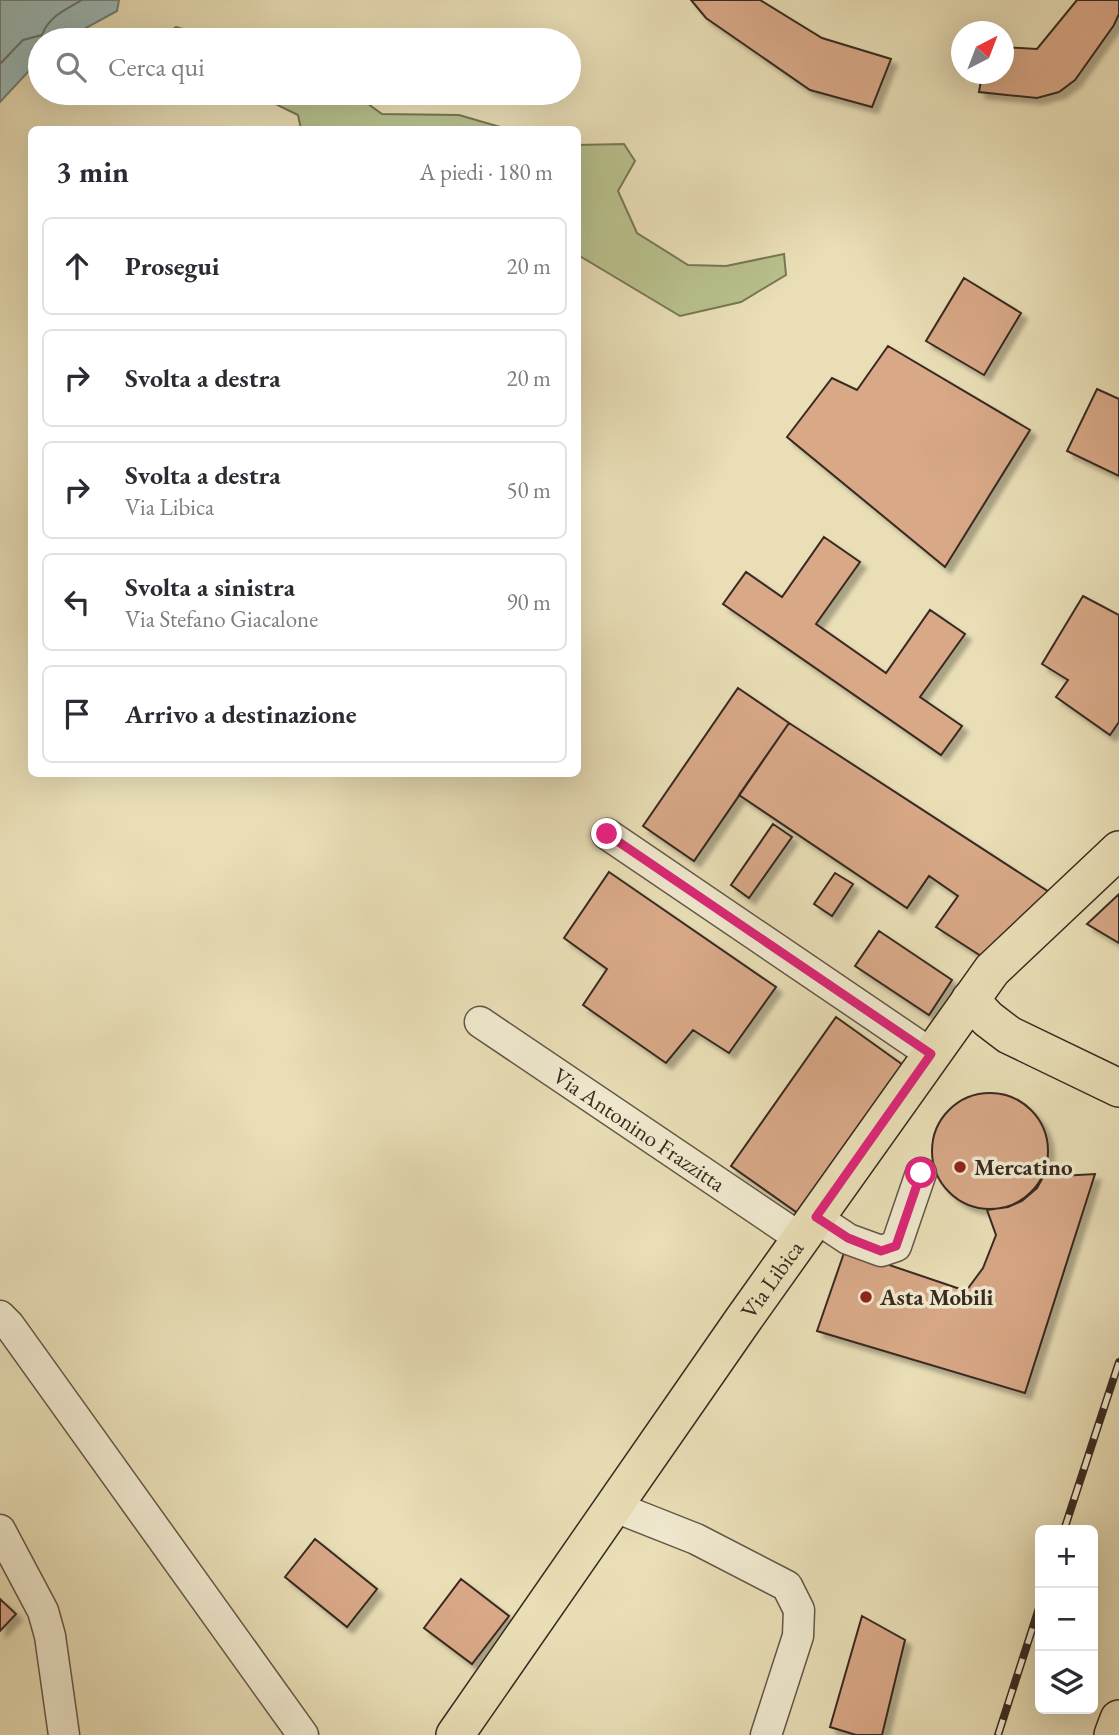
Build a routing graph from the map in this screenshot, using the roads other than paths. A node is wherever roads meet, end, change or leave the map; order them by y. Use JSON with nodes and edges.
{"nodes":[{"id":1,"x":607,"y":834,"type":"dead end"},
{"id":2,"x":1119,"y":850,"type":"edge"},
{"id":3,"x":970,"y":1000,"type":"junction"},
{"id":4,"x":480,"y":1022,"type":"dead end"},
{"id":5,"x":931,"y":1054,"type":"junction"},
{"id":6,"x":1119,"y":1088,"type":"edge"},
{"id":7,"x":921,"y":1173,"type":"dead end"},
{"id":8,"x":808,"y":1228,"type":"junction"},
{"id":9,"x":0,"y":1316,"type":"edge"},
{"id":10,"x":615,"y":1507,"type":"junction"},
{"id":11,"x":0,"y":1530,"type":"edge"},
{"id":12,"x":1119,"y":1719,"type":"edge"},
{"id":13,"x":64,"y":1735,"type":"edge"},
{"id":14,"x":303,"y":1735,"type":"edge"},
{"id":15,"x":455,"y":1735,"type":"edge"},
{"id":16,"x":766,"y":1735,"type":"edge"},
{"id":17,"x":1113,"y":1735,"type":"edge"}],
"edges":[{"from":1,"to":5,"type":"street"},
{"from":2,"to":3,"type":"main road","name":"Via Libica"},
{"from":3,"to":5,"type":"main road","name":"Via Libica"},
{"from":3,"to":6,"type":"main road"},
{"from":4,"to":8,"type":"street","name":"Via Antonino Frazzitta"},
{"from":5,"to":8,"type":"main road","name":"Via Libica"},
{"from":7,"to":8,"type":"street","name":"Via Antonino Frazzitta"},
{"from":8,"to":10,"type":"main road","name":"Via Libica"},
{"from":9,"to":14,"type":"street"},
{"from":10,"to":15,"type":"main road","name":"Via Libica"},
{"from":10,"to":16,"type":"street"},
{"from":11,"to":13,"type":"street"},
{"from":12,"to":17,"type":"main road"}]}
